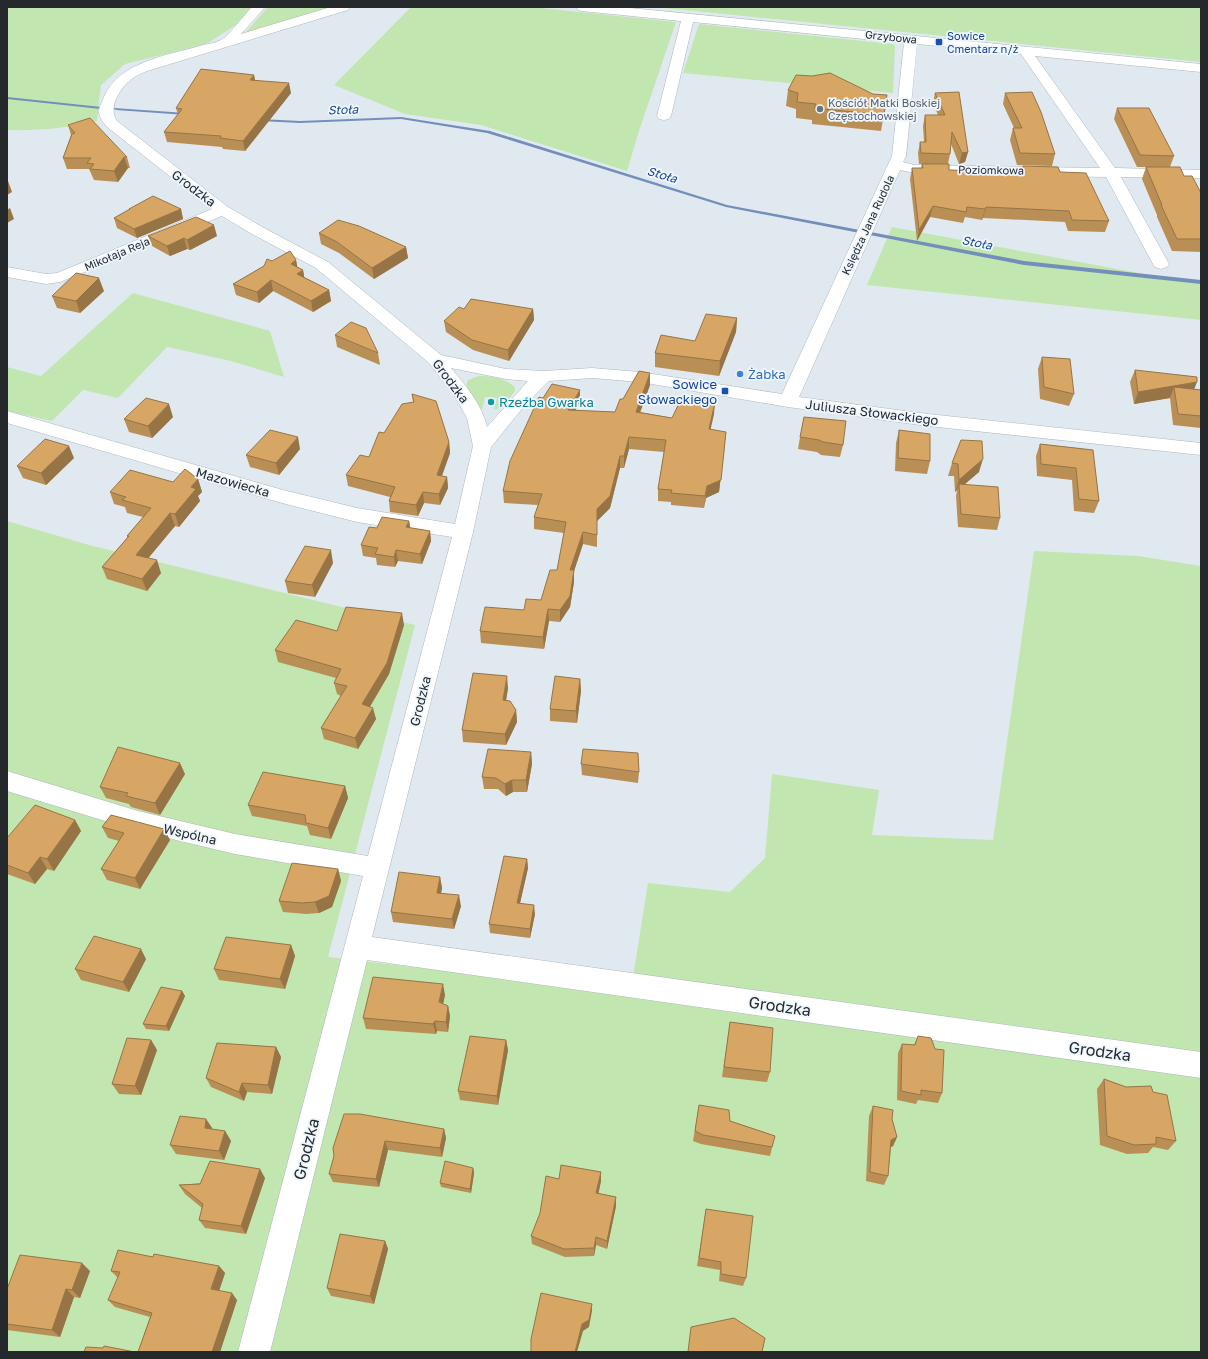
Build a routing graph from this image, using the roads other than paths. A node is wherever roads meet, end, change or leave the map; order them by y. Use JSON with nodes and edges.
{"nodes":[{"id":1,"x":259,"y":7,"type":"edge"},
{"id":2,"x":344,"y":7,"type":"edge"},
{"id":3,"x":582,"y":7,"type":"edge"},
{"id":4,"x":688,"y":17,"type":"junction"},
{"id":5,"x":911,"y":39,"type":"junction"},
{"id":6,"x":226,"y":43,"type":"junction"},
{"id":7,"x":1025,"y":51,"type":"junction"},
{"id":8,"x":1201,"y":68,"type":"edge"},
{"id":9,"x":664,"y":116,"type":"dead end"},
{"id":10,"x":895,"y":166,"type":"junction"},
{"id":11,"x":1111,"y":173,"type":"junction"},
{"id":12,"x":1201,"y":174,"type":"edge"},
{"id":13,"x":223,"y":210,"type":"junction"},
{"id":14,"x":1161,"y":264,"type":"dead end"},
{"id":15,"x":7,"y":272,"type":"edge"},
{"id":16,"x":435,"y":359,"type":"junction"},
{"id":17,"x":544,"y":376,"type":"junction"},
{"id":18,"x":788,"y":401,"type":"junction"},
{"id":19,"x":7,"y":417,"type":"edge"},
{"id":20,"x":482,"y":446,"type":"junction"},
{"id":21,"x":1201,"y":449,"type":"edge"},
{"id":22,"x":463,"y":532,"type":"junction"},
{"id":23,"x":7,"y":781,"type":"edge"},
{"id":24,"x":378,"y":868,"type":"junction"},
{"id":25,"x":358,"y":947,"type":"junction"},
{"id":26,"x":1201,"y":1065,"type":"edge"},
{"id":27,"x":254,"y":1352,"type":"edge"}],
"edges":[{"from":1,"to":6,"type":"street"},
{"from":2,"to":6,"type":"street","name":"Grodzka"},
{"from":3,"to":4,"type":"street","name":"Grzybowa"},
{"from":4,"to":5,"type":"street","name":"Grzybowa"},
{"from":4,"to":9,"type":"street"},
{"from":5,"to":7,"type":"street","name":"Grzybowa"},
{"from":5,"to":10,"type":"street","name":"Księdza Jana Rudola"},
{"from":6,"to":13,"type":"street","name":"Grodzka"},
{"from":7,"to":8,"type":"street","name":"Grzybowa"},
{"from":7,"to":11,"type":"street"},
{"from":10,"to":11,"type":"street","name":"Poziomkowa"},
{"from":10,"to":18,"type":"street","name":"Księdza Jana Rudola"},
{"from":11,"to":12,"type":"street","name":"Poziomkowa"},
{"from":11,"to":14,"type":"street"},
{"from":13,"to":15,"type":"street","name":"Mikołaja Reja"},
{"from":13,"to":16,"type":"street","name":"Grodzka"},
{"from":16,"to":17,"type":"street","name":"Juliusza Słowackiego"},
{"from":16,"to":20,"type":"street","name":"Grodzka"},
{"from":17,"to":18,"type":"street","name":"Juliusza Słowackiego"},
{"from":17,"to":20,"type":"street"},
{"from":18,"to":21,"type":"street","name":"Juliusza Słowackiego"},
{"from":19,"to":22,"type":"street","name":"Mazowiecka"},
{"from":20,"to":22,"type":"street","name":"Grodzka"},
{"from":22,"to":24,"type":"street","name":"Grodzka"},
{"from":23,"to":24,"type":"street","name":"Wspólna"},
{"from":24,"to":25,"type":"street","name":"Grodzka"},
{"from":25,"to":26,"type":"street","name":"Grodzka"},
{"from":25,"to":27,"type":"street","name":"Grodzka"}]}
